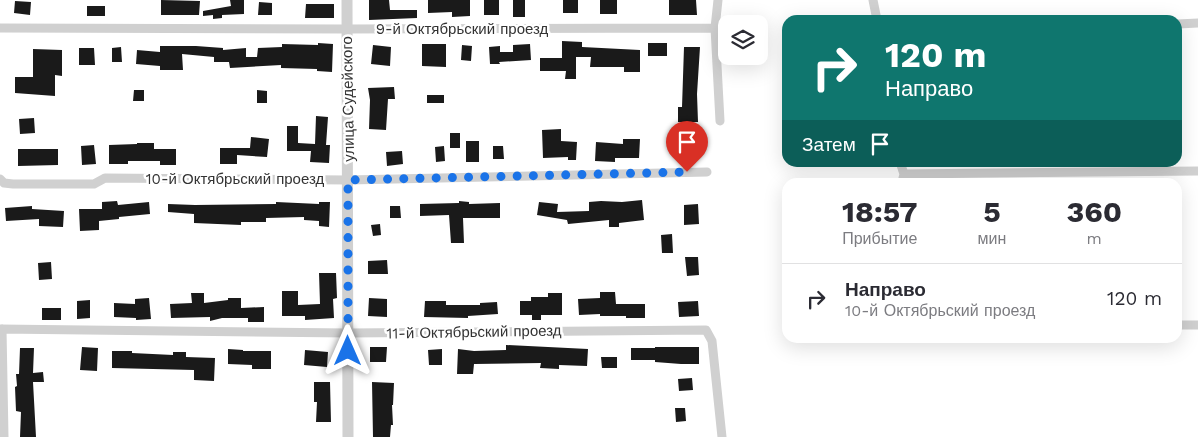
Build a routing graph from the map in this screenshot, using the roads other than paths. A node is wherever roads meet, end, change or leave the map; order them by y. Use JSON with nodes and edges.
{"nodes":[{"id":1,"x":347,"y":0,"type":"edge"},
{"id":2,"x":718,"y":0,"type":"edge"},
{"id":3,"x":873,"y":0,"type":"edge"},
{"id":4,"x":876,"y":15,"type":"edge"},
{"id":5,"x":1198,"y":23,"type":"edge"},
{"id":6,"x":1182,"y":24,"type":"edge"},
{"id":7,"x":0,"y":28,"type":"edge"},
{"id":8,"x":715,"y":28,"type":"junction"},
{"id":9,"x":347,"y":29,"type":"junction"},
{"id":10,"x":720,"y":121,"type":"dead end"},
{"id":11,"x":1198,"y":171,"type":"edge"},
{"id":12,"x":707,"y":172,"type":"dead end"},
{"id":13,"x":903,"y":178,"type":"edge"},
{"id":14,"x":2,"y":180,"type":"edge"},
{"id":15,"x":348,"y":180,"type":"junction"},
{"id":16,"x":1182,"y":325,"type":"edge"},
{"id":17,"x":1198,"y":325,"type":"edge"},
{"id":18,"x":1,"y":329,"type":"edge"},
{"id":19,"x":348,"y":333,"type":"junction"},
{"id":20,"x":4,"y":437,"type":"edge"},
{"id":21,"x":348,"y":437,"type":"edge"},
{"id":22,"x":722,"y":437,"type":"edge"}],
"edges":[{"from":1,"to":9,"type":"street","name":"улица Судейского"},
{"from":2,"to":8,"type":"street"},
{"from":3,"to":4,"type":"street"},
{"from":5,"to":6,"type":"street"},
{"from":7,"to":9,"type":"street","name":"9-й Октябрьский проезд"},
{"from":8,"to":9,"type":"street","name":"9-й Октябрьский проезд"},
{"from":8,"to":10,"type":"street"},
{"from":9,"to":15,"type":"street","name":"улица Судейского"},
{"from":11,"to":13,"type":"street"},
{"from":12,"to":15,"type":"street","name":"10-й Октябрьский проезд"},
{"from":14,"to":15,"type":"street","name":"10-й Октябрьский проезд"},
{"from":15,"to":19,"type":"street","name":"улица Судейского"},
{"from":16,"to":17,"type":"street"},
{"from":18,"to":19,"type":"street","name":"11-й Октябрьский проезд"},
{"from":18,"to":20,"type":"street"},
{"from":19,"to":21,"type":"street","name":"улица Судейского"},
{"from":19,"to":22,"type":"street","name":"11-й Октябрьский проезд"}]}
